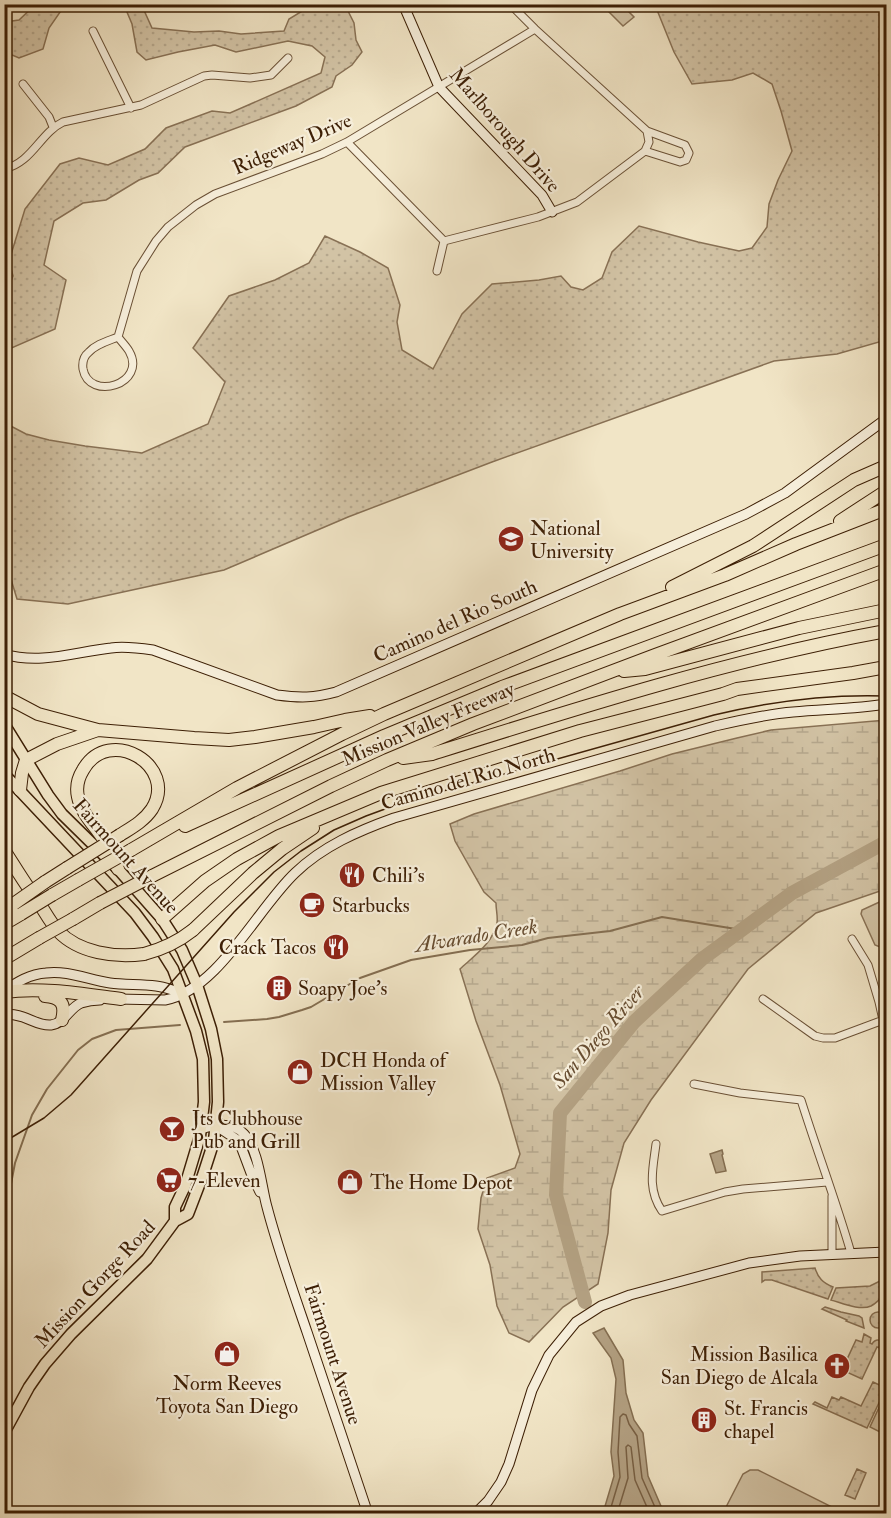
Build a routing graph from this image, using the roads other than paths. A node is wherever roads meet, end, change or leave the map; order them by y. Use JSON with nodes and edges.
{"nodes":[{"id":1,"x":403,"y":4,"type":"edge"},
{"id":2,"x":510,"y":4,"type":"edge"},
{"id":3,"x":535,"y":30,"type":"junction"},
{"id":4,"x":93,"y":31,"type":"dead end"},
{"id":5,"x":288,"y":58,"type":"dead end"},
{"id":6,"x":23,"y":84,"type":"dead end"},
{"id":7,"x":439,"y":87,"type":"junction"},
{"id":8,"x":131,"y":108,"type":"junction"},
{"id":9,"x":53,"y":127,"type":"junction"},
{"id":10,"x":647,"y":131,"type":"junction"},
{"id":11,"x":347,"y":142,"type":"junction"},
{"id":12,"x":645,"y":151,"type":"junction"},
{"id":13,"x":4,"y":169,"type":"edge"},
{"id":14,"x":552,"y":212,"type":"junction"},
{"id":15,"x":444,"y":241,"type":"junction"},
{"id":16,"x":437,"y":271,"type":"dead end"},
{"id":17,"x":118,"y":337,"type":"junction"},
{"id":18,"x":886,"y":419,"type":"edge"},
{"id":19,"x":886,"y":466,"type":"edge"},
{"id":20,"x":886,"y":491,"type":"edge"},
{"id":21,"x":883,"y":510,"type":"edge"},
{"id":22,"x":796,"y":544,"type":"junction"},
{"id":23,"x":886,"y":545,"type":"edge"},
{"id":24,"x":886,"y":570,"type":"edge"},
{"id":25,"x":886,"y":610,"type":"edge"},
{"id":26,"x":620,"y":614,"type":"junction"},
{"id":27,"x":886,"y":631,"type":"edge"},
{"id":28,"x":4,"y":654,"type":"edge"},
{"id":29,"x":886,"y":667,"type":"edge"},
{"id":30,"x":602,"y":674,"type":"junction"},
{"id":31,"x":886,"y":676,"type":"edge"},
{"id":32,"x":723,"y":694,"type":"junction"},
{"id":33,"x":4,"y":696,"type":"edge"},
{"id":34,"x":886,"y":704,"type":"edge"},
{"id":35,"x":384,"y":714,"type":"junction"},
{"id":36,"x":8,"y":728,"type":"edge"},
{"id":37,"x":98,"y":730,"type":"junction"},
{"id":38,"x":4,"y":745,"type":"edge"},
{"id":39,"x":26,"y":760,"type":"junction"},
{"id":40,"x":387,"y":760,"type":"junction"},
{"id":41,"x":4,"y":774,"type":"edge"},
{"id":42,"x":20,"y":790,"type":"junction"},
{"id":43,"x":340,"y":810,"type":"junction"},
{"id":44,"x":4,"y":850,"type":"edge"},
{"id":45,"x":131,"y":850,"type":"junction"},
{"id":46,"x":118,"y":869,"type":"junction"},
{"id":47,"x":18,"y":908,"type":"junction"},
{"id":48,"x":4,"y":912,"type":"edge"},
{"id":49,"x":162,"y":919,"type":"junction"},
{"id":50,"x":4,"y":924,"type":"edge"},
{"id":51,"x":852,"y":939,"type":"dead end"},
{"id":52,"x":4,"y":959,"type":"edge"},
{"id":53,"x":197,"y":985,"type":"junction"},
{"id":54,"x":13,"y":991,"type":"edge"},
{"id":55,"x":183,"y":993,"type":"junction"},
{"id":56,"x":121,"y":999,"type":"junction"},
{"id":57,"x":763,"y":999,"type":"dead end"},
{"id":58,"x":4,"y":1014,"type":"edge"},
{"id":59,"x":62,"y":1020,"type":"junction"},
{"id":60,"x":885,"y":1020,"type":"edge"},
{"id":61,"x":694,"y":1084,"type":"dead end"},
{"id":62,"x":215,"y":1125,"type":"junction"},
{"id":63,"x":201,"y":1129,"type":"junction"},
{"id":64,"x":656,"y":1144,"type":"dead end"},
{"id":65,"x":827,"y":1182,"type":"junction"},
{"id":66,"x":832,"y":1193,"type":"junction"},
{"id":67,"x":175,"y":1221,"type":"junction"},
{"id":68,"x":886,"y":1252,"type":"edge"},
{"id":69,"x":851,"y":1253,"type":"junction"},
{"id":70,"x":832,"y":1254,"type":"junction"},
{"id":71,"x":4,"y":1433,"type":"edge"},
{"id":72,"x":368,"y":1514,"type":"edge"},
{"id":73,"x":475,"y":1514,"type":"edge"}],
"edges":[{"from":1,"to":7,"type":"street","name":"Marlborough Drive"},
{"from":2,"to":3,"type":"street"},
{"from":3,"to":7,"type":"street","name":"Ridgeway Drive"},
{"from":3,"to":10,"type":"street"},
{"from":4,"to":8,"type":"street"},
{"from":5,"to":8,"type":"street"},
{"from":6,"to":9,"type":"street"},
{"from":7,"to":11,"type":"street","name":"Ridgeway Drive"},
{"from":7,"to":14,"type":"street","name":"Marlborough Drive"},
{"from":8,"to":9,"type":"street"},
{"from":9,"to":13,"type":"street"},
{"from":10,"to":12,"type":"street"},
{"from":10,"to":12,"type":"street"},
{"from":11,"to":15,"type":"street"},
{"from":11,"to":17,"type":"street","name":"Ridgeway Drive"},
{"from":12,"to":14,"type":"street"},
{"from":14,"to":15,"type":"street"},
{"from":15,"to":16,"type":"street"},
{"from":17,"to":17,"type":"street"},
{"from":18,"to":28,"type":"street","name":"Camino del Rio South"},
{"from":19,"to":26,"type":"highway"},
{"from":20,"to":22,"type":"highway"},
{"from":21,"to":22,"type":"highway"},
{"from":22,"to":26,"type":"highway"},
{"from":23,"to":45,"type":"highway","name":"Mission Valley Freeway"},
{"from":24,"to":30,"type":"highway","name":"Mission Valley Freeway"},
{"from":25,"to":30,"type":"highway"},
{"from":26,"to":35,"type":"highway"},
{"from":27,"to":40,"type":"highway"},
{"from":29,"to":32,"type":"highway"},
{"from":30,"to":40,"type":"highway","name":"Mission Valley Freeway"},
{"from":31,"to":32,"type":"highway"},
{"from":32,"to":43,"type":"highway"},
{"from":33,"to":37,"type":"highway"},
{"from":34,"to":53,"type":"street","name":"Camino del Rio North"},
{"from":35,"to":37,"type":"highway"},
{"from":35,"to":45,"type":"highway"},
{"from":36,"to":38,"type":"main road"},
{"from":36,"to":39,"type":"main road","name":"Fairmount Avenue"},
{"from":37,"to":39,"type":"highway"},
{"from":39,"to":42,"type":"highway"},
{"from":39,"to":46,"type":"main road","name":"Fairmount Avenue"},
{"from":40,"to":52,"type":"highway","name":"Mission Valley Freeway","bridge":true},
{"from":41,"to":42,"type":"main road","name":"Fairmount Avenue"},
{"from":42,"to":55,"type":"main road","name":"Fairmount Avenue"},
{"from":43,"to":44,"type":"highway","bridge":true},
{"from":43,"to":49,"type":"highway"},
{"from":45,"to":47,"type":"highway","name":"Mission Valley Freeway","bridge":true},
{"from":46,"to":47,"type":"highway","bridge":true},
{"from":46,"to":49,"type":"main road","name":"Fairmount Avenue"},
{"from":47,"to":48,"type":"highway"},
{"from":47,"to":50,"type":"highway","name":"Mission Valley Freeway"},
{"from":49,"to":53,"type":"main road","name":"Fairmount Avenue"},
{"from":51,"to":60,"type":"street"},
{"from":53,"to":55,"type":"street","name":"Camino del Rio North"},
{"from":53,"to":62,"type":"main road","name":"Fairmount Avenue"},
{"from":54,"to":55,"type":"street"},
{"from":54,"to":56,"type":"highway"},
{"from":54,"to":59,"type":"highway"},
{"from":55,"to":56,"type":"street","name":"Camino del Rio North"},
{"from":55,"to":63,"type":"main road","name":"Fairmount Avenue"},
{"from":56,"to":59,"type":"street","name":"Camino del Rio North"},
{"from":57,"to":60,"type":"street"},
{"from":58,"to":59,"type":"street"},
{"from":61,"to":65,"type":"street"},
{"from":62,"to":63,"type":"street"},
{"from":62,"to":67,"type":"main road","name":"Mission Gorge Road"},
{"from":62,"to":72,"type":"street","name":"Fairmount Avenue"},
{"from":63,"to":67,"type":"main road","name":"Mission Gorge Road"},
{"from":64,"to":65,"type":"street"},
{"from":65,"to":66,"type":"street"},
{"from":66,"to":69,"type":"street"},
{"from":66,"to":70,"type":"street"},
{"from":67,"to":71,"type":"main road","name":"Mission Gorge Road"},
{"from":68,"to":69,"type":"street"},
{"from":69,"to":70,"type":"street"},
{"from":70,"to":73,"type":"street"}]}
